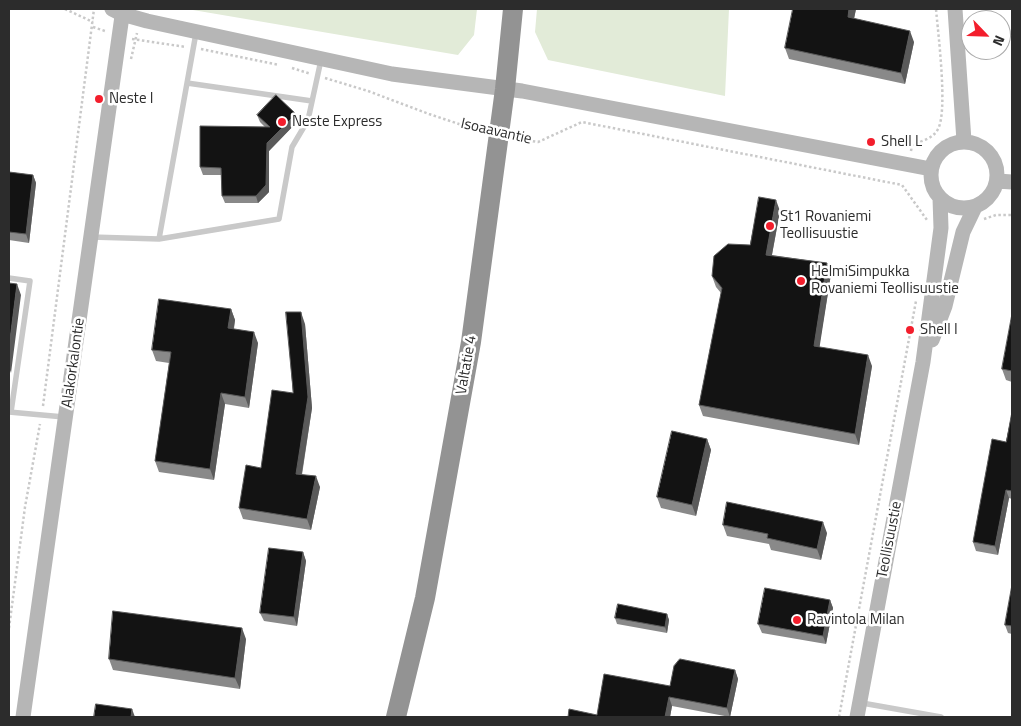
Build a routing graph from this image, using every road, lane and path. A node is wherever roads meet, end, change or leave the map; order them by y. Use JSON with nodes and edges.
{"nodes":[{"id":1,"x":65,"y":9,"type":"edge"},
{"id":2,"x":94,"y":9,"type":"edge"},
{"id":3,"x":513,"y":9,"type":"edge"},
{"id":4,"x":936,"y":9,"type":"edge"},
{"id":5,"x":955,"y":9,"type":"edge"},
{"id":6,"x":119,"y":10,"type":"edge"},
{"id":7,"x":93,"y":22,"type":"junction"},
{"id":8,"x":93,"y":26,"type":"junction"},
{"id":9,"x":196,"y":31,"type":"junction"},
{"id":10,"x":119,"y":37,"type":"junction"},
{"id":11,"x":193,"y":48,"type":"junction"},
{"id":12,"x":322,"y":60,"type":"junction"},
{"id":13,"x":318,"y":76,"type":"junction"},
{"id":14,"x":186,"y":83,"type":"junction"},
{"id":15,"x":505,"y":89,"type":"junction"},
{"id":16,"x":312,"y":102,"type":"junction"},
{"id":17,"x":499,"y":135,"type":"junction"},
{"id":18,"x":964,"y":141,"type":"junction"},
{"id":19,"x":908,"y":164,"type":"junction"},
{"id":20,"x":931,"y":169,"type":"junction"},
{"id":21,"x":1005,"y":181,"type":"edge"},
{"id":22,"x":902,"y":184,"type":"junction"},
{"id":23,"x":940,"y":198,"type":"junction"},
{"id":24,"x":975,"y":206,"type":"junction"},
{"id":25,"x":941,"y":228,"type":"junction"},
{"id":26,"x":91,"y":237,"type":"junction"},
{"id":27,"x":159,"y":239,"type":"junction"},
{"id":28,"x":9,"y":278,"type":"edge"},
{"id":29,"x":917,"y":294,"type":"dead end"},
{"id":30,"x":923,"y":362,"type":"junction"},
{"id":31,"x":10,"y":412,"type":"edge"},
{"id":32,"x":41,"y":415,"type":"junction"},
{"id":33,"x":66,"y":418,"type":"junction"},
{"id":34,"x":9,"y":628,"type":"edge"},
{"id":35,"x":858,"y":710,"type":"edge"},
{"id":36,"x":23,"y":717,"type":"edge"},
{"id":37,"x":396,"y":717,"type":"edge"},
{"id":38,"x":839,"y":717,"type":"edge"},
{"id":39,"x":941,"y":717,"type":"edge"}],
"edges":[{"from":1,"to":7,"type":"path"},
{"from":2,"to":7,"type":"path","name":"Alakorkalontie"},
{"from":3,"to":15,"type":"highway","name":"Valtatie 4"},
{"from":4,"to":19,"type":"path"},
{"from":5,"to":18,"type":"street"},
{"from":6,"to":9,"type":"street"},
{"from":6,"to":10,"type":"street","name":"Alakorkalontie"},
{"from":7,"to":8,"type":"path","name":"Alakorkalontie"},
{"from":8,"to":10,"type":"path","name":"Isoaavantie"},
{"from":8,"to":32,"type":"path","name":"Alakorkalontie"},
{"from":9,"to":11,"type":"lane"},
{"from":9,"to":12,"type":"street"},
{"from":10,"to":11,"type":"path","name":"Isoaavantie"},
{"from":10,"to":26,"type":"street","name":"Alakorkalontie"},
{"from":11,"to":13,"type":"path","name":"Isoaavantie"},
{"from":11,"to":14,"type":"lane"},
{"from":12,"to":13,"type":"lane"},
{"from":12,"to":15,"type":"street"},
{"from":13,"to":16,"type":"lane"},
{"from":13,"to":17,"type":"path","name":"Isoaavantie"},
{"from":14,"to":16,"type":"lane"},
{"from":14,"to":27,"type":"lane"},
{"from":15,"to":17,"type":"highway","name":"Valtatie 4"},
{"from":15,"to":19,"type":"street"},
{"from":16,"to":27,"type":"lane"},
{"from":17,"to":22,"type":"path","name":"Isoaavantie"},
{"from":17,"to":37,"type":"highway","name":"Valtatie 4"},
{"from":18,"to":20,"type":"street"},
{"from":18,"to":21,"type":"street"},
{"from":19,"to":20,"type":"street"},
{"from":19,"to":22,"type":"path"},
{"from":20,"to":23,"type":"street"},
{"from":21,"to":24,"type":"street"},
{"from":22,"to":25,"type":"path"},
{"from":23,"to":24,"type":"street"},
{"from":23,"to":25,"type":"street","name":"Teollisuustie"},
{"from":24,"to":30,"type":"street","name":"Teollisuustie"},
{"from":25,"to":30,"type":"street","name":"Teollisuustie"},
{"from":26,"to":27,"type":"lane"},
{"from":26,"to":33,"type":"street","name":"Alakorkalontie"},
{"from":28,"to":31,"type":"lane"},
{"from":29,"to":38,"type":"path"},
{"from":30,"to":35,"type":"street","name":"Teollisuustie"},
{"from":31,"to":32,"type":"lane"},
{"from":32,"to":33,"type":"lane"},
{"from":32,"to":34,"type":"path","name":"Alakorkalontie"},
{"from":33,"to":36,"type":"street","name":"Alakorkalontie"},
{"from":35,"to":39,"type":"lane"}]}
